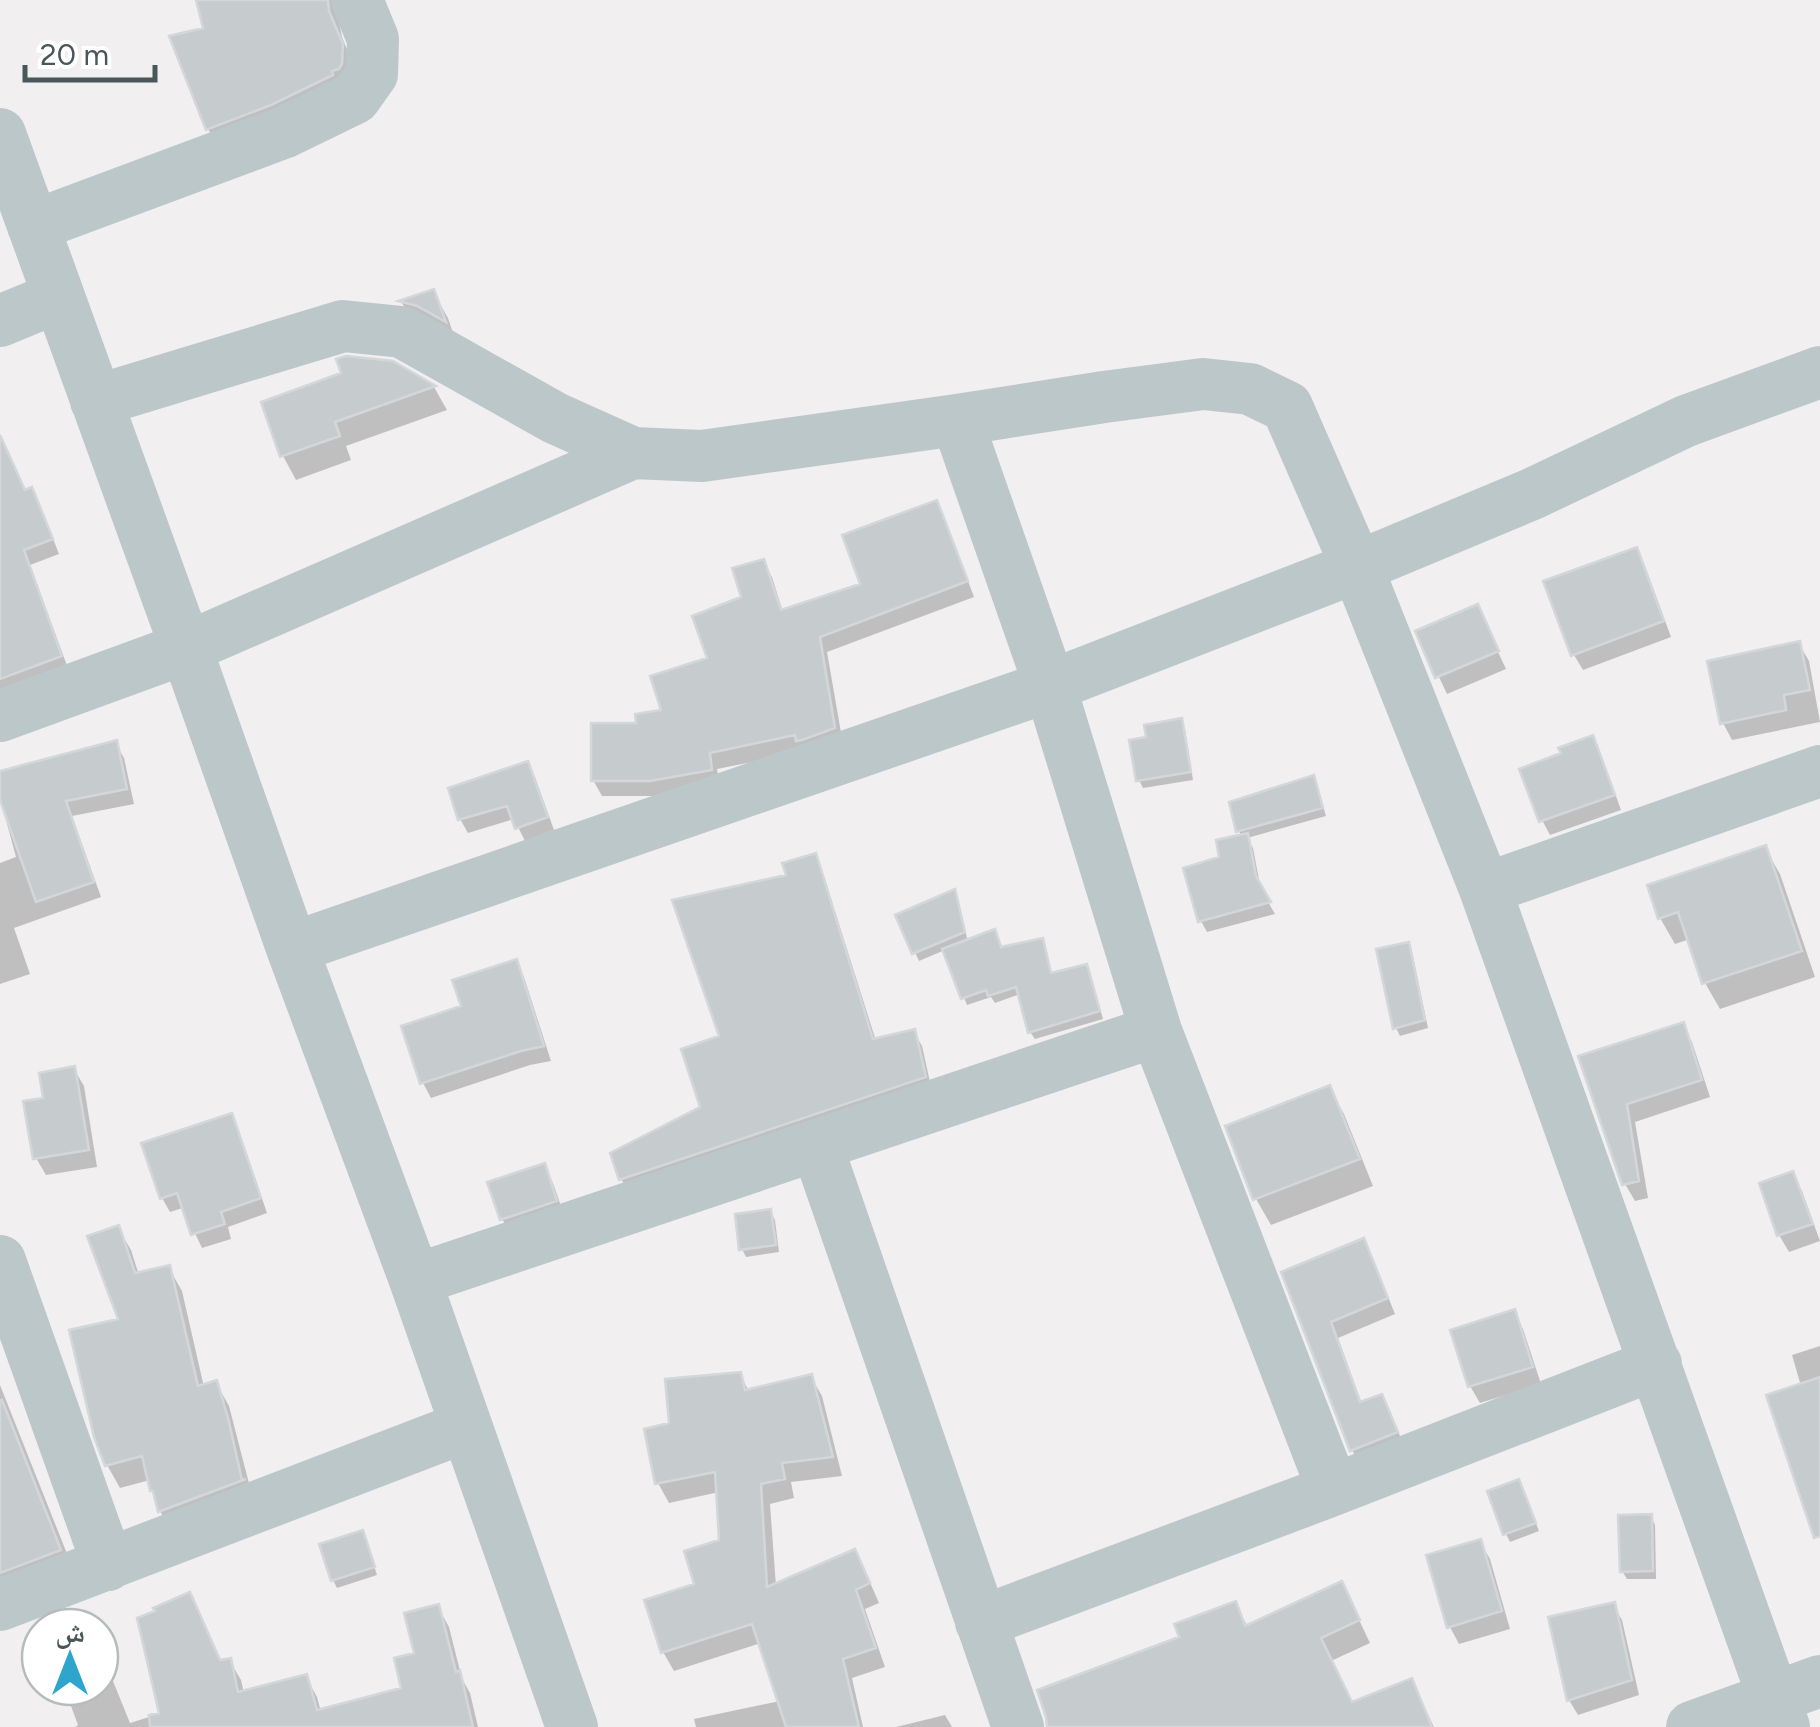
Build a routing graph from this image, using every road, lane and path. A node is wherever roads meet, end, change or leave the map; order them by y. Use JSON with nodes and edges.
{"nodes":[{"id":1,"x":357,"y":0,"type":"edge"},
{"id":2,"x":0,"y":134,"type":"edge"},
{"id":3,"x":32,"y":226,"type":"junction"},
{"id":4,"x":58,"y":298,"type":"junction"},
{"id":5,"x":0,"y":322,"type":"edge"},
{"id":6,"x":1820,"y":372,"type":"edge"},
{"id":7,"x":96,"y":401,"type":"junction"},
{"id":8,"x":957,"y":420,"type":"junction"},
{"id":9,"x":633,"y":453,"type":"junction"},
{"id":10,"x":1358,"y":567,"type":"junction"},
{"id":11,"x":186,"y":648,"type":"junction"},
{"id":12,"x":1050,"y":686,"type":"junction"},
{"id":13,"x":0,"y":716,"type":"edge"},
{"id":14,"x":1816,"y":785,"type":"edge"},
{"id":15,"x":1486,"y":890,"type":"junction"},
{"id":16,"x":292,"y":948,"type":"junction"},
{"id":17,"x":1156,"y":1032,"type":"junction"},
{"id":18,"x":817,"y":1146,"type":"junction"},
{"id":19,"x":0,"y":1261,"type":"edge"},
{"id":20,"x":415,"y":1280,"type":"junction"},
{"id":21,"x":1656,"y":1364,"type":"junction"},
{"id":22,"x":465,"y":1427,"type":"junction"},
{"id":23,"x":1333,"y":1490,"type":"junction"},
{"id":24,"x":108,"y":1565,"type":"junction"},
{"id":25,"x":0,"y":1604,"type":"edge"},
{"id":26,"x":982,"y":1622,"type":"junction"},
{"id":27,"x":1793,"y":1702,"type":"edge"},
{"id":28,"x":572,"y":1727,"type":"edge"},
{"id":29,"x":1018,"y":1727,"type":"edge"},
{"id":30,"x":1692,"y":1727,"type":"edge"}],
"edges":[{"from":1,"to":3,"type":"street"},
{"from":2,"to":3,"type":"street"},
{"from":3,"to":4,"type":"street"},
{"from":4,"to":5,"type":"street"},
{"from":4,"to":7,"type":"street"},
{"from":6,"to":10,"type":"street"},
{"from":7,"to":9,"type":"street"},
{"from":7,"to":11,"type":"street"},
{"from":8,"to":9,"type":"street"},
{"from":8,"to":10,"type":"street"},
{"from":8,"to":12,"type":"street"},
{"from":9,"to":11,"type":"street"},
{"from":10,"to":12,"type":"street"},
{"from":10,"to":15,"type":"street"},
{"from":11,"to":13,"type":"street"},
{"from":11,"to":16,"type":"street"},
{"from":12,"to":16,"type":"street"},
{"from":12,"to":17,"type":"street"},
{"from":14,"to":15,"type":"street"},
{"from":15,"to":21,"type":"street"},
{"from":16,"to":20,"type":"street"},
{"from":17,"to":18,"type":"street"},
{"from":17,"to":23,"type":"street"},
{"from":18,"to":20,"type":"street"},
{"from":18,"to":26,"type":"street"},
{"from":19,"to":24,"type":"street"},
{"from":20,"to":22,"type":"street"},
{"from":21,"to":23,"type":"street"},
{"from":21,"to":27,"type":"street"},
{"from":22,"to":24,"type":"street"},
{"from":22,"to":28,"type":"street"},
{"from":23,"to":26,"type":"street"},
{"from":24,"to":25,"type":"street"},
{"from":26,"to":29,"type":"street"},
{"from":27,"to":30,"type":"street"}]}
